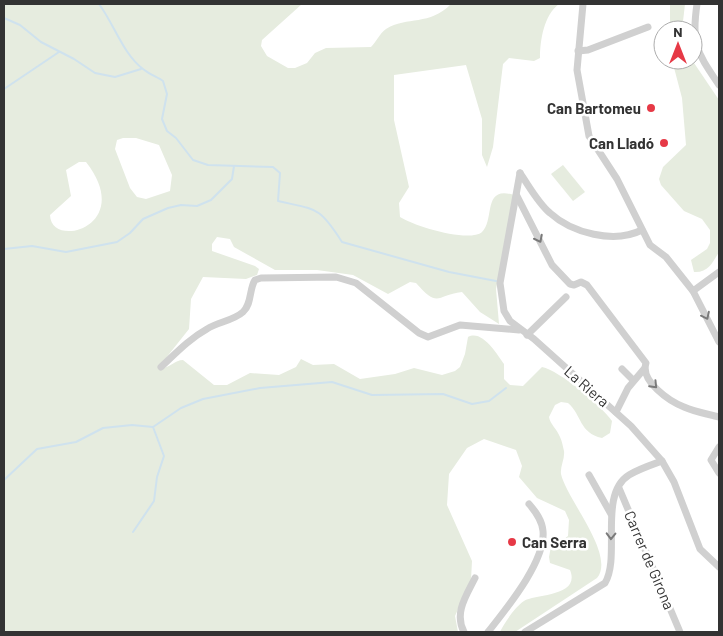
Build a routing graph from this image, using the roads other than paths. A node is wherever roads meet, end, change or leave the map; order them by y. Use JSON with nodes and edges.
{"nodes":[{"id":1,"x":582,"y":4,"type":"edge"},
{"id":2,"x":697,"y":4,"type":"edge"},
{"id":3,"x":648,"y":27,"type":"dead end"},
{"id":4,"x":578,"y":51,"type":"junction"},
{"id":5,"x":719,"y":86,"type":"edge"},
{"id":6,"x":517,"y":196,"type":"junction"},
{"id":7,"x":642,"y":230,"type":"junction"},
{"id":8,"x":719,"y":272,"type":"edge"},
{"id":9,"x":693,"y":291,"type":"junction"},
{"id":10,"x":566,"y":297,"type":"dead end"},
{"id":11,"x":519,"y":330,"type":"junction"},
{"id":12,"x":527,"y":335,"type":"junction"},
{"id":13,"x":719,"y":342,"type":"edge"},
{"id":14,"x":161,"y":367,"type":"dead end"},
{"id":15,"x":622,"y":369,"type":"dead end"},
{"id":16,"x":644,"y":369,"type":"junction"},
{"id":17,"x":634,"y":380,"type":"junction"},
{"id":18,"x":616,"y":412,"type":"junction"},
{"id":19,"x":719,"y":417,"type":"edge"},
{"id":20,"x":719,"y":447,"type":"edge"},
{"id":21,"x":662,"y":461,"type":"junction"},
{"id":22,"x":719,"y":473,"type":"edge"},
{"id":23,"x":589,"y":474,"type":"dead end"},
{"id":24,"x":619,"y":488,"type":"junction"},
{"id":25,"x":529,"y":504,"type":"dead end"},
{"id":26,"x":611,"y":514,"type":"junction"},
{"id":27,"x":719,"y":567,"type":"edge"},
{"id":28,"x":475,"y":578,"type":"dead end"},
{"id":29,"x":464,"y":632,"type":"edge"},
{"id":30,"x":488,"y":632,"type":"edge"},
{"id":31,"x":525,"y":632,"type":"edge"},
{"id":32,"x":680,"y":632,"type":"edge"}],
"edges":[{"from":1,"to":4,"type":"street"},
{"from":2,"to":5,"type":"street"},
{"from":3,"to":4,"type":"street"},
{"from":4,"to":7,"type":"street"},
{"from":6,"to":7,"type":"street","name":"La Riera"},
{"from":6,"to":11,"type":"street","name":"La Riera"},
{"from":6,"to":16,"type":"street","one_way":true},
{"from":7,"to":9,"type":"street"},
{"from":8,"to":9,"type":"street"},
{"from":9,"to":13,"type":"street","one_way":true},
{"from":10,"to":12,"type":"street"},
{"from":11,"to":12,"type":"street","name":"La Riera"},
{"from":11,"to":14,"type":"street"},
{"from":12,"to":18,"type":"street","name":"La Riera"},
{"from":15,"to":17,"type":"street"},
{"from":16,"to":17,"type":"street"},
{"from":16,"to":19,"type":"street","one_way":true},
{"from":17,"to":18,"type":"street"},
{"from":18,"to":21,"type":"street","name":"La Riera"},
{"from":20,"to":22,"type":"street"},
{"from":21,"to":24,"type":"street"},
{"from":21,"to":27,"type":"street","name":"La Riera"},
{"from":23,"to":26,"type":"street"},
{"from":24,"to":26,"type":"street"},
{"from":24,"to":32,"type":"street","name":"Carrer de Girona"},
{"from":25,"to":30,"type":"street"},
{"from":26,"to":31,"type":"street","one_way":true},
{"from":28,"to":29,"type":"street"}]}
